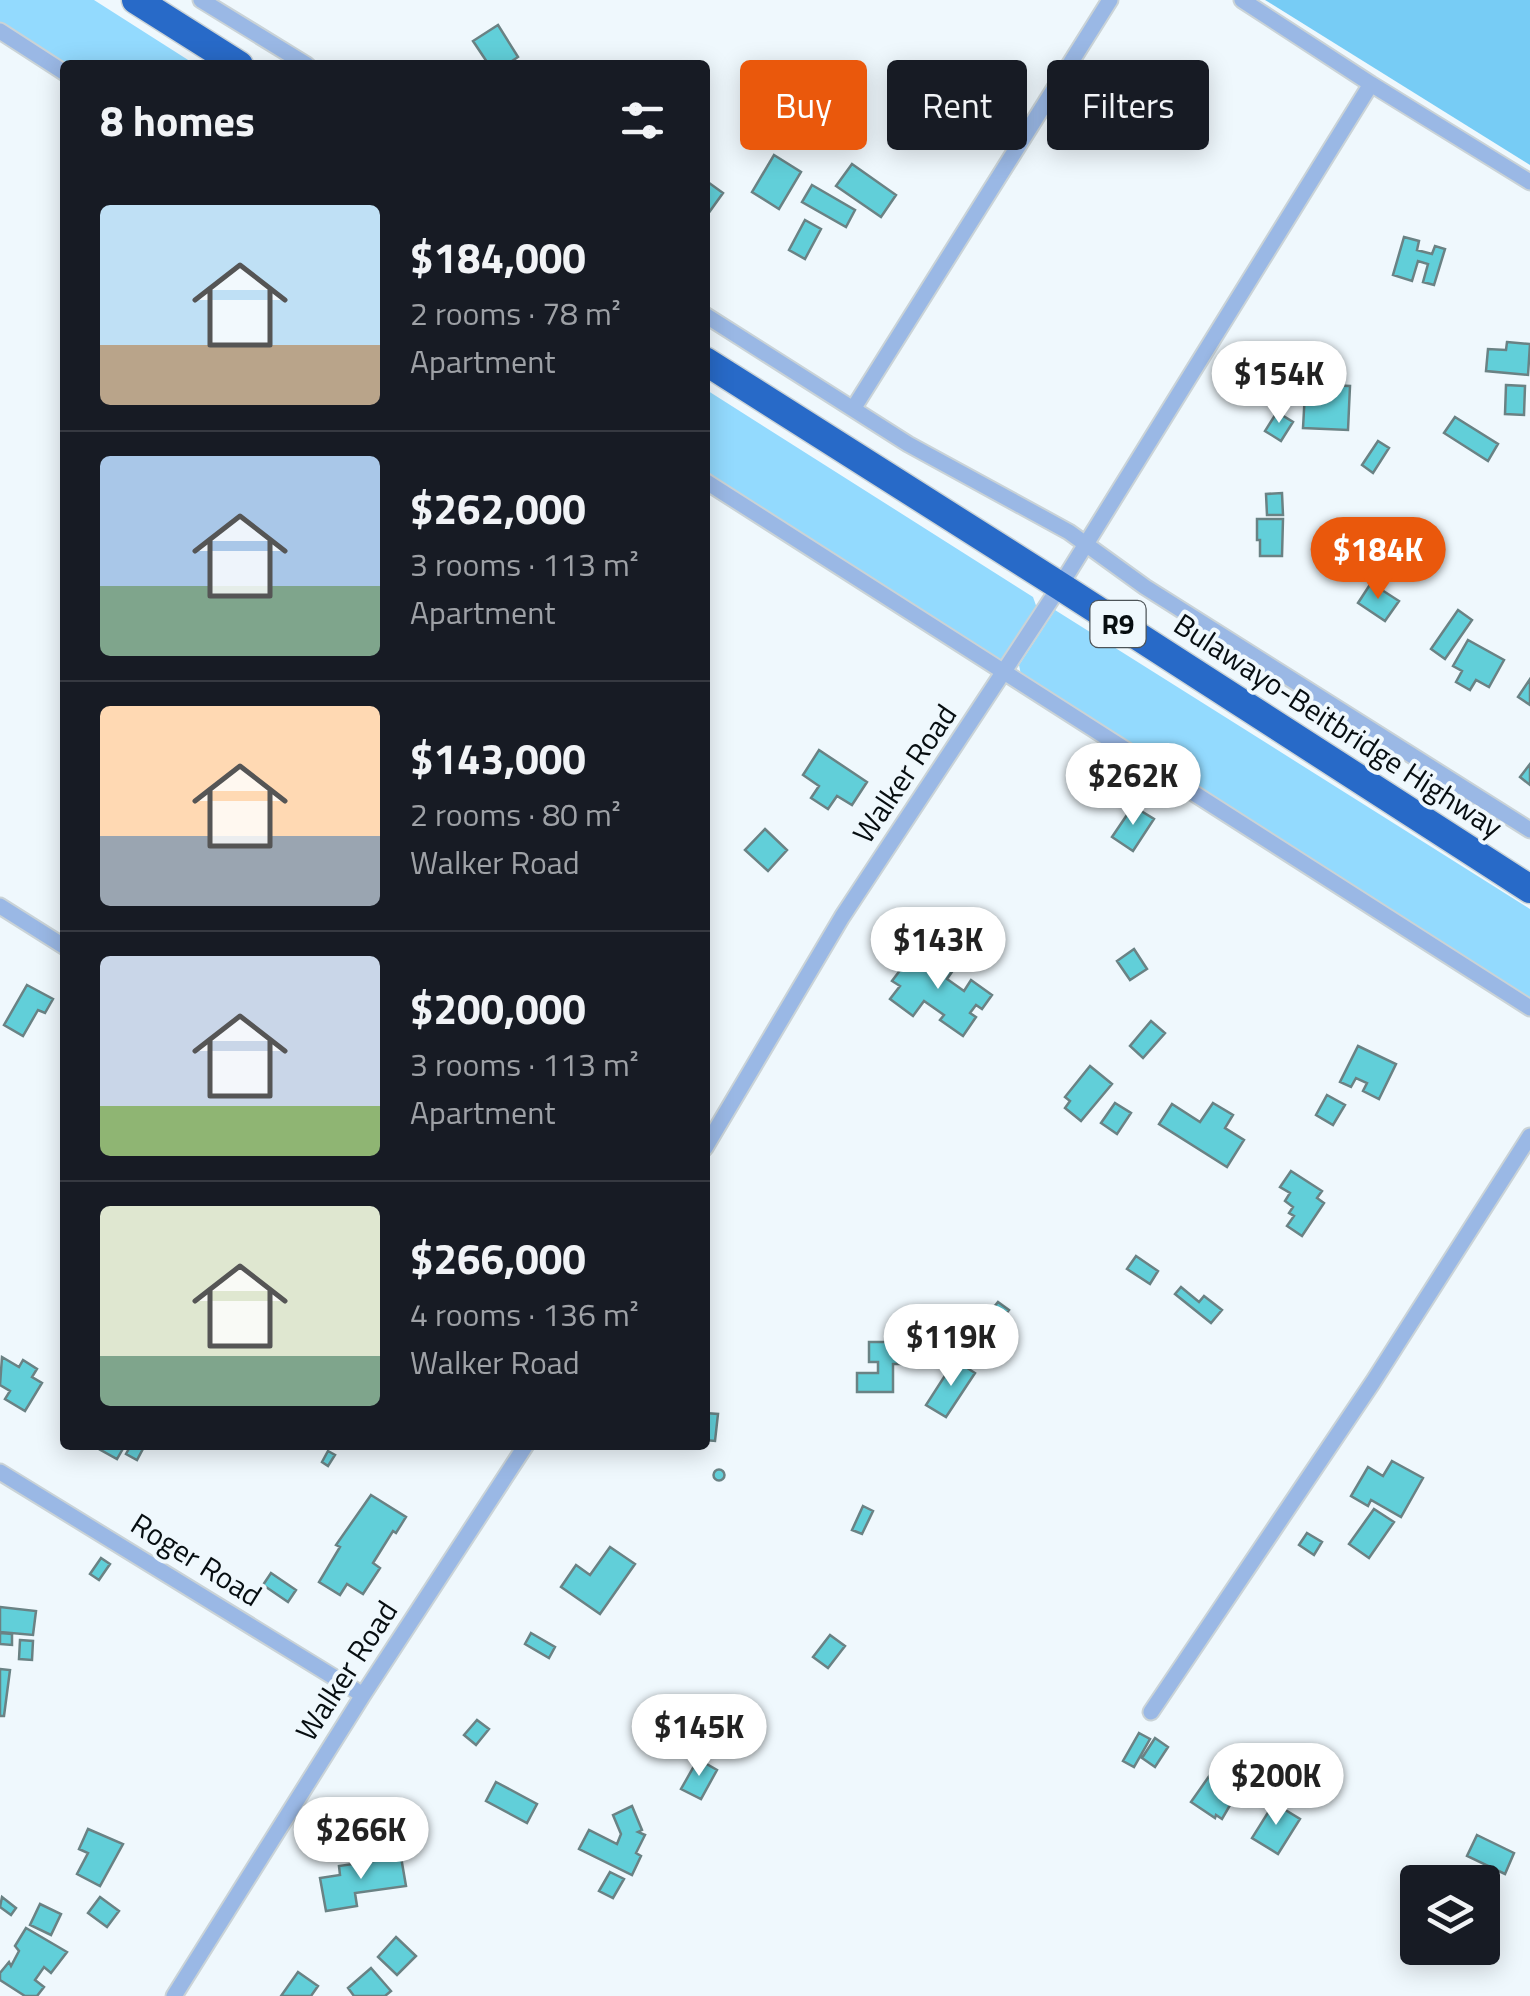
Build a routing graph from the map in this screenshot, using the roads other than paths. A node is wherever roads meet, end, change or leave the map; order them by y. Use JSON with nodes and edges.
{"nodes":[{"id":1,"x":136,"y":0,"type":"edge"},
{"id":2,"x":201,"y":0,"type":"edge"},
{"id":3,"x":1110,"y":0,"type":"edge"},
{"id":4,"x":1242,"y":0,"type":"edge"},
{"id":5,"x":0,"y":31,"type":"edge"},
{"id":6,"x":231,"y":60,"type":"edge"},
{"id":7,"x":299,"y":60,"type":"edge"},
{"id":8,"x":60,"y":69,"type":"edge"},
{"id":9,"x":1371,"y":84,"type":"junction"},
{"id":10,"x":1530,"y":182,"type":"edge"},
{"id":11,"x":710,"y":319,"type":"edge"},
{"id":12,"x":710,"y":364,"type":"edge"},
{"id":13,"x":854,"y":409,"type":"junction"},
{"id":14,"x":710,"y":484,"type":"edge"},
{"id":15,"x":1086,"y":544,"type":"junction"},
{"id":16,"x":1060,"y":586,"type":"junction"},
{"id":17,"x":1005,"y":672,"type":"junction"},
{"id":18,"x":1530,"y":830,"type":"edge"},
{"id":19,"x":1530,"y":889,"type":"edge"},
{"id":20,"x":0,"y":906,"type":"edge"},
{"id":21,"x":60,"y":944,"type":"edge"},
{"id":22,"x":1530,"y":1008,"type":"edge"},
{"id":23,"x":1530,"y":1136,"type":"edge"},
{"id":24,"x":710,"y":1140,"type":"edge"},
{"id":25,"x":523,"y":1450,"type":"edge"},
{"id":26,"x":0,"y":1472,"type":"edge"},
{"id":27,"x":363,"y":1696,"type":"junction"},
{"id":28,"x":1151,"y":1712,"type":"dead end"},
{"id":29,"x":174,"y":1996,"type":"edge"}],
"edges":[{"from":1,"to":6,"type":"highway"},
{"from":2,"to":7,"type":"street"},
{"from":3,"to":13,"type":"street"},
{"from":4,"to":9,"type":"street"},
{"from":5,"to":8,"type":"street"},
{"from":9,"to":10,"type":"street"},
{"from":9,"to":15,"type":"street","name":"Walker Road"},
{"from":11,"to":13,"type":"street"},
{"from":12,"to":16,"type":"highway","name":"Bulawayo-Beitbridge Highway","number":"R9"},
{"from":13,"to":15,"type":"street"},
{"from":14,"to":17,"type":"street"},
{"from":15,"to":16,"type":"street","name":"Walker Road"},
{"from":15,"to":18,"type":"street"},
{"from":16,"to":17,"type":"street","name":"Walker Road"},
{"from":16,"to":19,"type":"highway","name":"Bulawayo-Beitbridge Highway","number":"R9"},
{"from":17,"to":22,"type":"street"},
{"from":17,"to":24,"type":"street","name":"Walker Road"},
{"from":20,"to":21,"type":"street"},
{"from":23,"to":28,"type":"street"},
{"from":25,"to":27,"type":"street","name":"Walker Road"},
{"from":26,"to":27,"type":"street","name":"Roger Road"},
{"from":27,"to":29,"type":"street","name":"Walker Road"}]}
